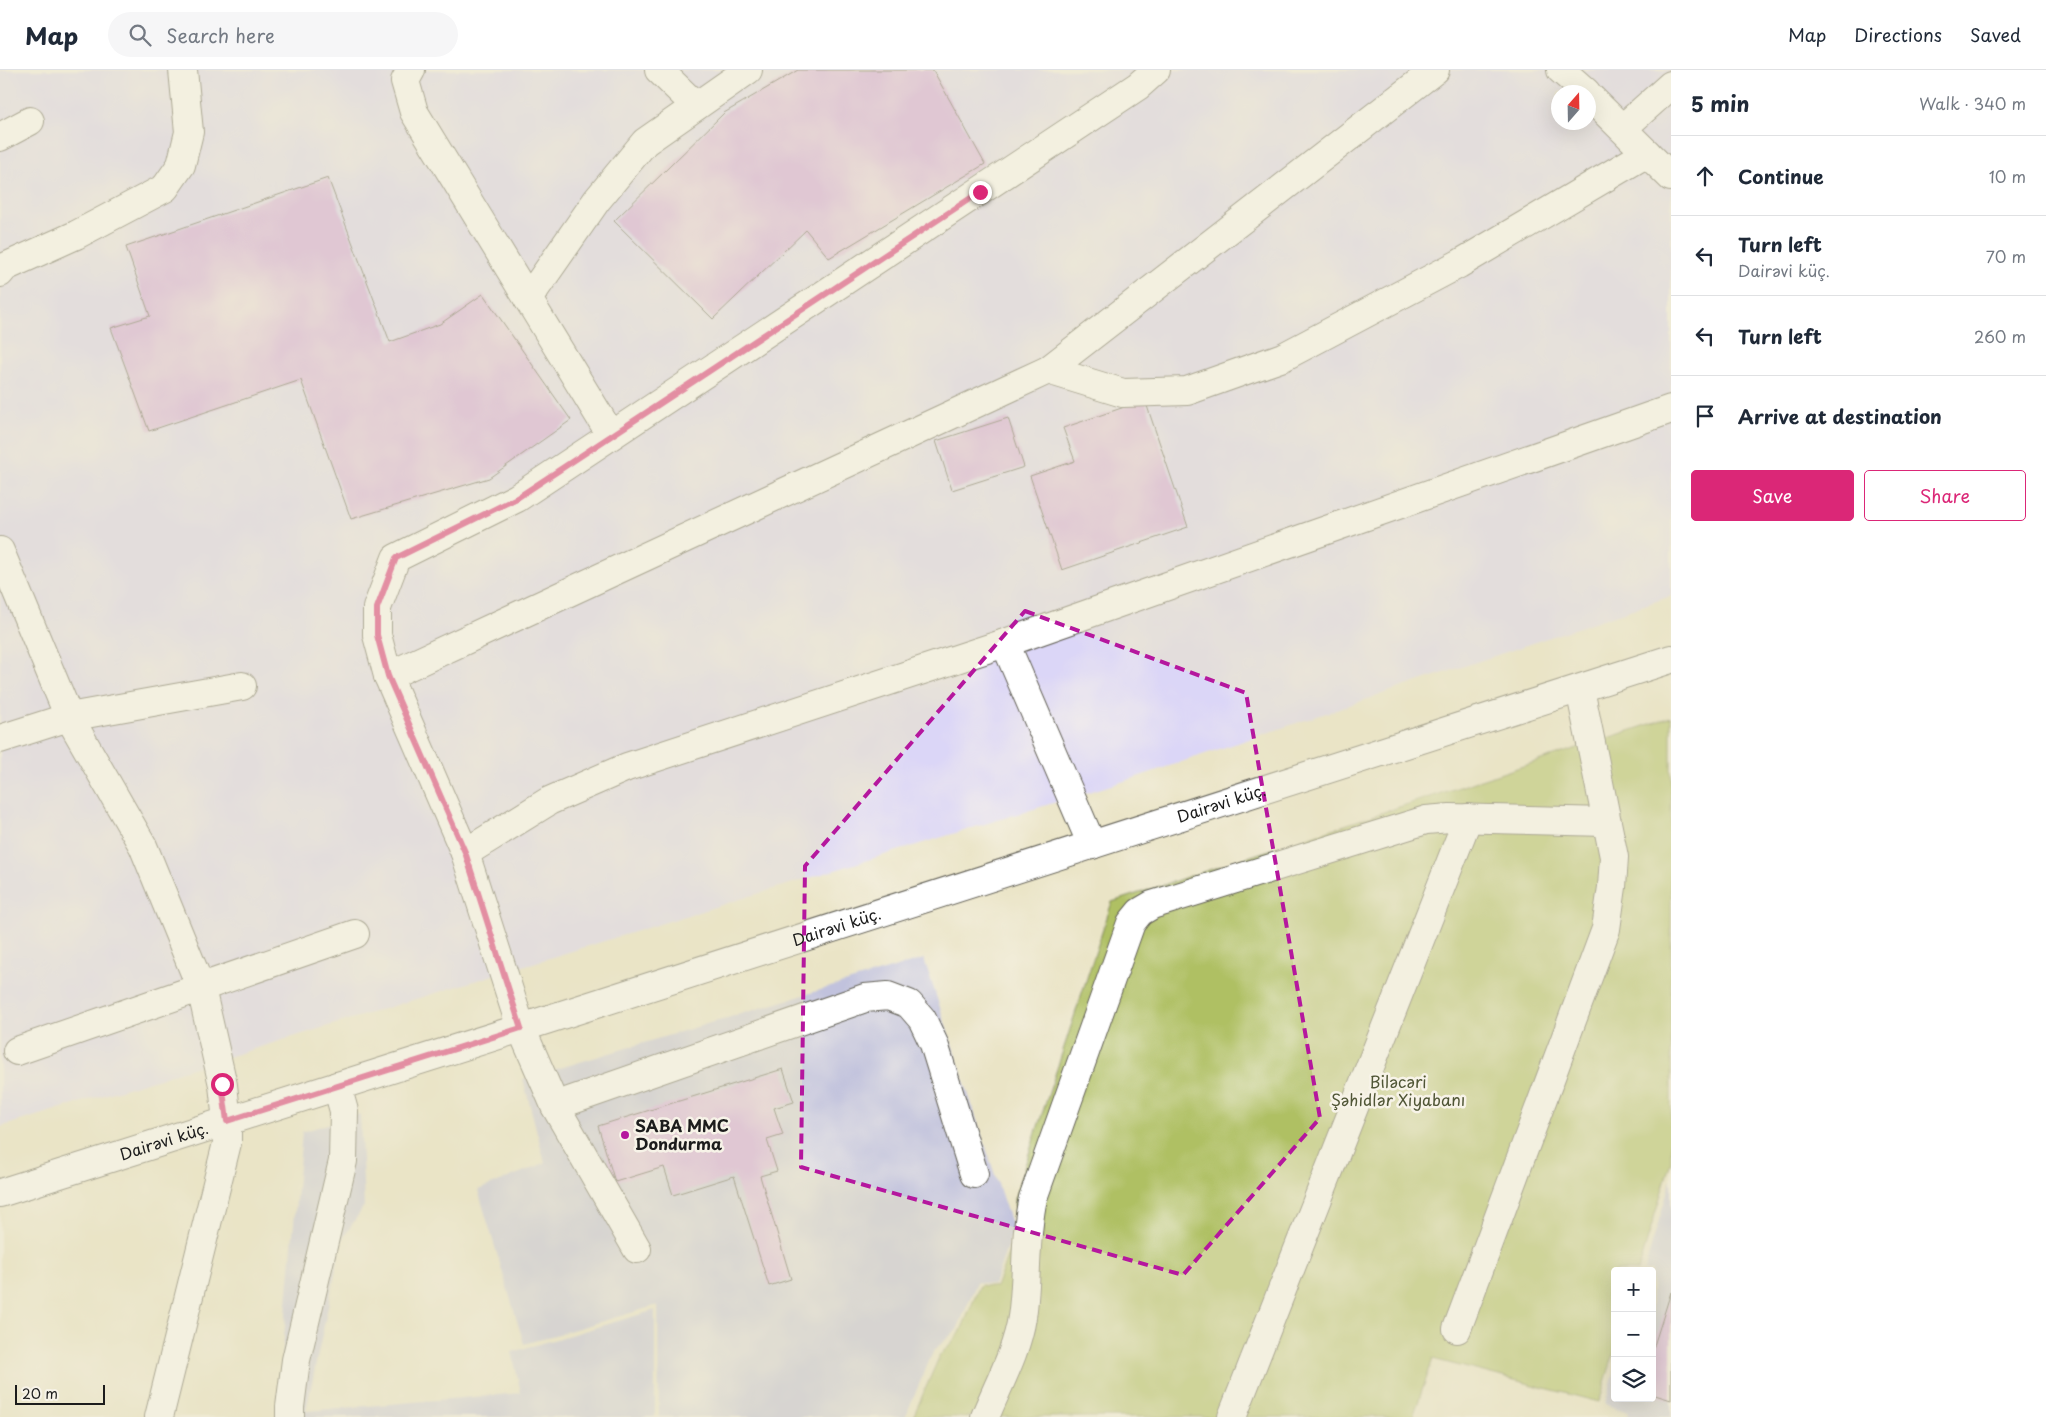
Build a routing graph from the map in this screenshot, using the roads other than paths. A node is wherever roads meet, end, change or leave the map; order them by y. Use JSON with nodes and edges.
{"nodes":[{"id":1,"x":183,"y":70,"type":"edge"},
{"id":2,"x":411,"y":70,"type":"edge"},
{"id":3,"x":658,"y":70,"type":"edge"},
{"id":4,"x":748,"y":70,"type":"edge"},
{"id":5,"x":1156,"y":70,"type":"edge"},
{"id":6,"x":1435,"y":70,"type":"edge"},
{"id":7,"x":1561,"y":70,"type":"edge"},
{"id":8,"x":1577,"y":85,"type":"edge"},
{"id":9,"x":1671,"y":85,"type":"edge"},
{"id":10,"x":1596,"y":102,"type":"edge"},
{"id":11,"x":696,"y":106,"type":"junction"},
{"id":12,"x":30,"y":121,"type":"dead end"},
{"id":13,"x":1623,"y":128,"type":"junction"},
{"id":14,"x":0,"y":137,"type":"edge"},
{"id":15,"x":1647,"y":153,"type":"junction"},
{"id":16,"x":1671,"y":177,"type":"edge"},
{"id":17,"x":0,"y":272,"type":"edge"},
{"id":18,"x":528,"y":299,"type":"junction"},
{"id":19,"x":1048,"y":370,"type":"junction"},
{"id":20,"x":1671,"y":409,"type":"edge"},
{"id":21,"x":611,"y":435,"type":"junction"},
{"id":22,"x":0,"y":550,"type":"edge"},
{"id":23,"x":1005,"y":643,"type":"junction"},
{"id":24,"x":1671,"y":659,"type":"edge"},
{"id":25,"x":388,"y":676,"type":"junction"},
{"id":26,"x":242,"y":686,"type":"dead end"},
{"id":27,"x":1580,"y":689,"type":"junction"},
{"id":28,"x":69,"y":716,"type":"junction"},
{"id":29,"x":0,"y":739,"type":"edge"},
{"id":30,"x":1468,"y":818,"type":"junction"},
{"id":31,"x":1606,"y":822,"type":"junction"},
{"id":32,"x":1092,"y":845,"type":"junction"},
{"id":33,"x":465,"y":852,"type":"junction"},
{"id":34,"x":355,"y":934,"type":"dead end"},
{"id":35,"x":201,"y":988,"type":"junction"},
{"id":36,"x":521,"y":1028,"type":"junction"},
{"id":37,"x":17,"y":1051,"type":"dead end"},
{"id":38,"x":337,"y":1086,"type":"junction"},
{"id":39,"x":555,"y":1106,"type":"junction"},
{"id":40,"x":227,"y":1121,"type":"junction"},
{"id":41,"x":974,"y":1174,"type":"dead end"},
{"id":42,"x":0,"y":1193,"type":"edge"},
{"id":43,"x":637,"y":1249,"type":"dead end"},
{"id":44,"x":1457,"y":1329,"type":"dead end"},
{"id":45,"x":159,"y":1417,"type":"edge"},
{"id":46,"x":290,"y":1417,"type":"edge"},
{"id":47,"x":985,"y":1417,"type":"edge"},
{"id":48,"x":1232,"y":1417,"type":"edge"}],
"edges":[{"from":1,"to":17,"type":"main road"},
{"from":2,"to":18,"type":"main road"},
{"from":3,"to":11,"type":"main road"},
{"from":4,"to":11,"type":"main road"},
{"from":5,"to":21,"type":"main road"},
{"from":6,"to":19,"type":"main road"},
{"from":7,"to":8,"type":"main road"},
{"from":9,"to":13,"type":"main road"},
{"from":10,"to":13,"type":"main road"},
{"from":11,"to":18,"type":"main road"},
{"from":12,"to":14,"type":"main road"},
{"from":13,"to":15,"type":"main road"},
{"from":15,"to":16,"type":"main road"},
{"from":15,"to":19,"type":"main road"},
{"from":18,"to":21,"type":"main road"},
{"from":19,"to":25,"type":"main road"},
{"from":20,"to":23,"type":"main road"},
{"from":21,"to":25,"type":"main road"},
{"from":22,"to":28,"type":"main road"},
{"from":23,"to":32,"type":"main road"},
{"from":23,"to":33,"type":"main road"},
{"from":24,"to":27,"type":"main road","name":"Dairəvi küç."},
{"from":25,"to":33,"type":"main road"},
{"from":26,"to":28,"type":"main road"},
{"from":27,"to":31,"type":"main road"},
{"from":27,"to":32,"type":"main road","name":"Dairəvi küç."},
{"from":28,"to":29,"type":"main road"},
{"from":28,"to":35,"type":"main road"},
{"from":30,"to":31,"type":"main road"},
{"from":30,"to":47,"type":"main road"},
{"from":30,"to":48,"type":"main road"},
{"from":31,"to":44,"type":"main road"},
{"from":32,"to":36,"type":"main road","name":"Dairəvi küç."},
{"from":33,"to":36,"type":"main road"},
{"from":34,"to":35,"type":"main road"},
{"from":35,"to":37,"type":"main road"},
{"from":35,"to":40,"type":"main road"},
{"from":36,"to":38,"type":"main road","name":"Dairəvi küç."},
{"from":36,"to":39,"type":"main road"},
{"from":38,"to":40,"type":"main road","name":"Dairəvi küç."},
{"from":38,"to":46,"type":"main road"},
{"from":39,"to":41,"type":"main road"},
{"from":39,"to":43,"type":"main road"},
{"from":40,"to":42,"type":"main road","name":"Dairəvi küç."},
{"from":40,"to":45,"type":"main road"}]}
